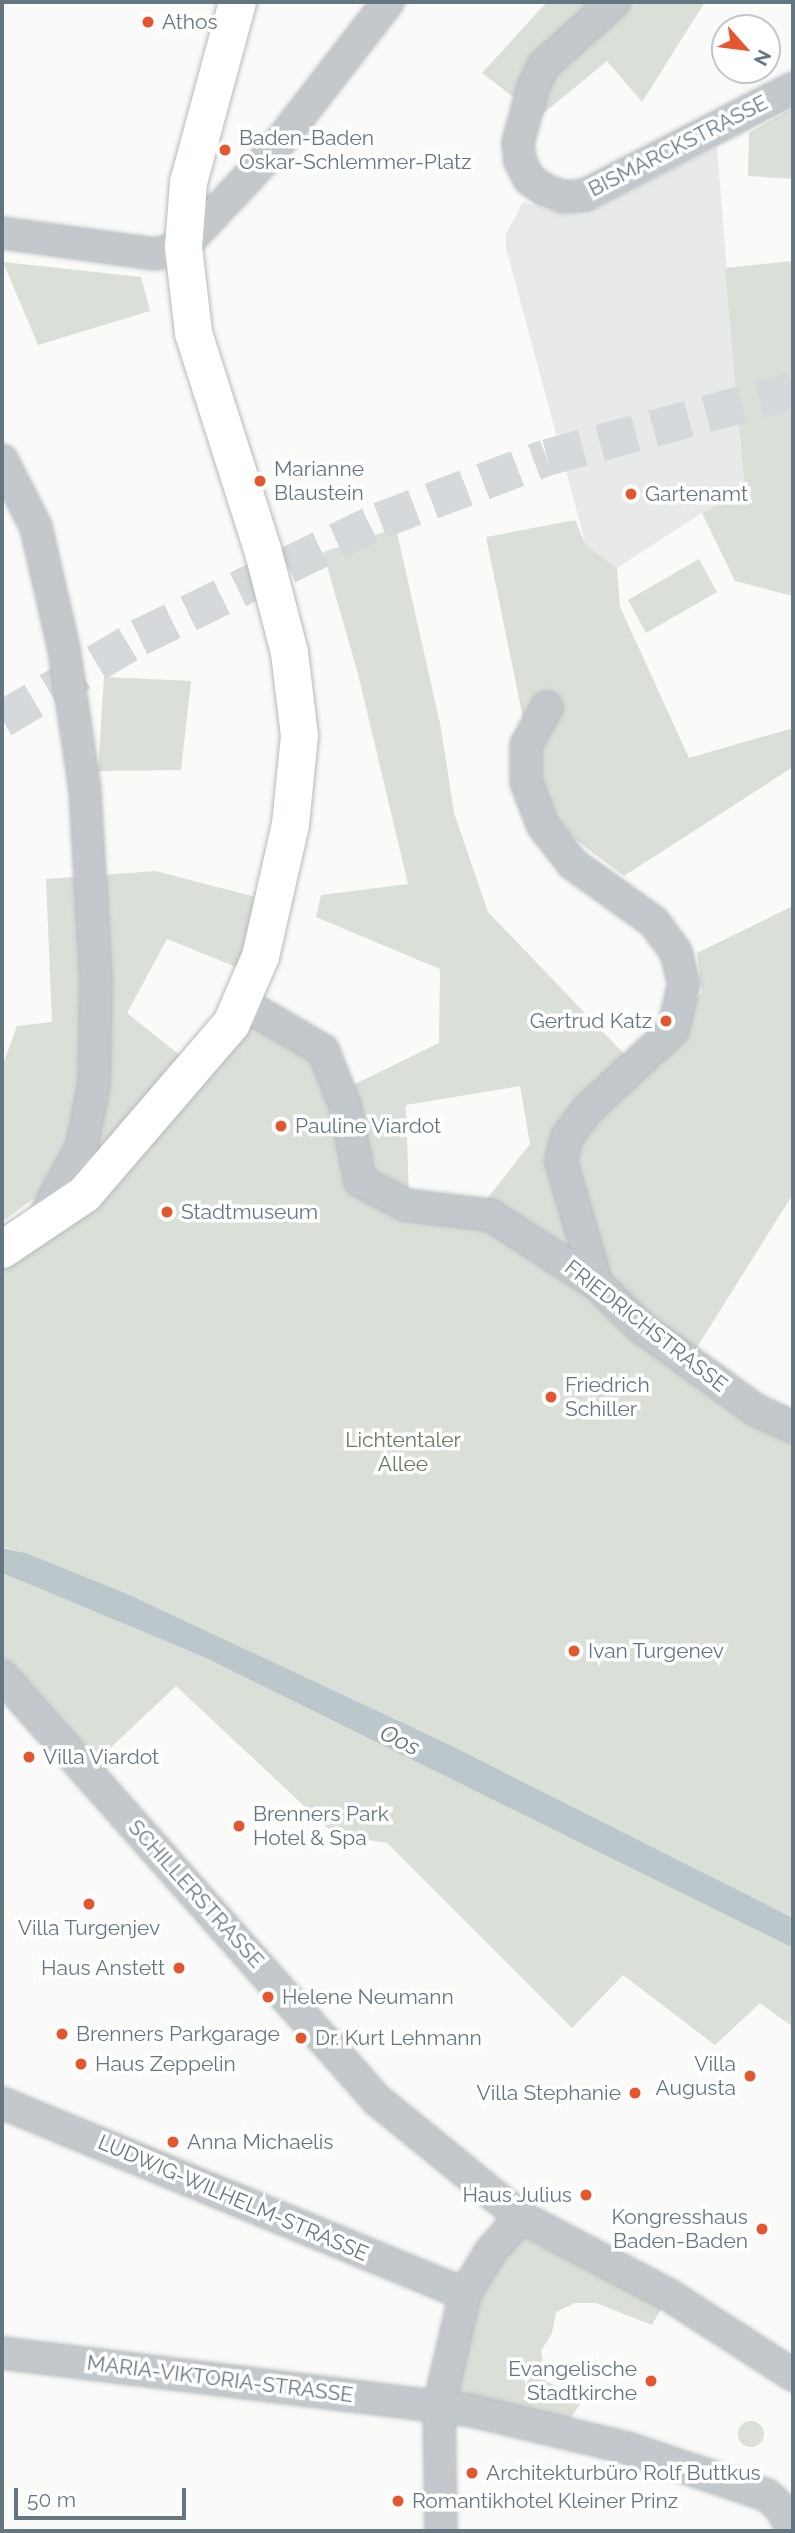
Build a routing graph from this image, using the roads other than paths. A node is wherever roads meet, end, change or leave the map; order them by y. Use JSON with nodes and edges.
{"nodes":[{"id":1,"x":237,"y":2,"type":"edge"},
{"id":2,"x":388,"y":2,"type":"edge"},
{"id":3,"x":614,"y":2,"type":"edge"},
{"id":4,"x":793,"y":88,"type":"edge"},
{"id":5,"x":2,"y":233,"type":"edge"},
{"id":6,"x":183,"y":247,"type":"junction"},
{"id":7,"x":2,"y":460,"type":"edge"},
{"id":8,"x":547,"y":706,"type":"dead end"},
{"id":9,"x":242,"y":1003,"type":"junction"},
{"id":10,"x":18,"y":1231,"type":"edge"},
{"id":11,"x":597,"y":1283,"type":"junction"},
{"id":12,"x":793,"y":1427,"type":"edge"},
{"id":13,"x":2,"y":1676,"type":"edge"},
{"id":14,"x":2,"y":2103,"type":"edge"},
{"id":15,"x":521,"y":2217,"type":"junction"},
{"id":16,"x":465,"y":2294,"type":"junction"},
{"id":17,"x":2,"y":2353,"type":"edge"},
{"id":18,"x":793,"y":2375,"type":"edge"},
{"id":19,"x":439,"y":2406,"type":"junction"},
{"id":20,"x":441,"y":2531,"type":"edge"},
{"id":21,"x":793,"y":2531,"type":"edge"}],
"edges":[{"from":1,"to":6,"type":"main road"},
{"from":2,"to":6,"type":"street"},
{"from":3,"to":4,"type":"street","name":"BISMARCKSTRASSE"},
{"from":5,"to":6,"type":"street"},
{"from":6,"to":9,"type":"main road"},
{"from":7,"to":10,"type":"street"},
{"from":8,"to":11,"type":"street"},
{"from":9,"to":10,"type":"main road"},
{"from":9,"to":11,"type":"street","name":"FRIEDRICHSTRASSE"},
{"from":11,"to":12,"type":"street","name":"FRIEDRICHSTRASSE"},
{"from":13,"to":15,"type":"street","name":"SCHILLERSTRASSE"},
{"from":14,"to":16,"type":"street","name":"LUDWIG-WILHELM-STRASSE"},
{"from":15,"to":16,"type":"street"},
{"from":15,"to":18,"type":"street","name":"SCHILLERSTRASSE"},
{"from":16,"to":19,"type":"street"},
{"from":17,"to":19,"type":"street","name":"MARIA-VIKTORIA-STRASSE"},
{"from":19,"to":20,"type":"street"},
{"from":19,"to":21,"type":"street","name":"MARIA-VIKTORIA-STRASSE"}]}
